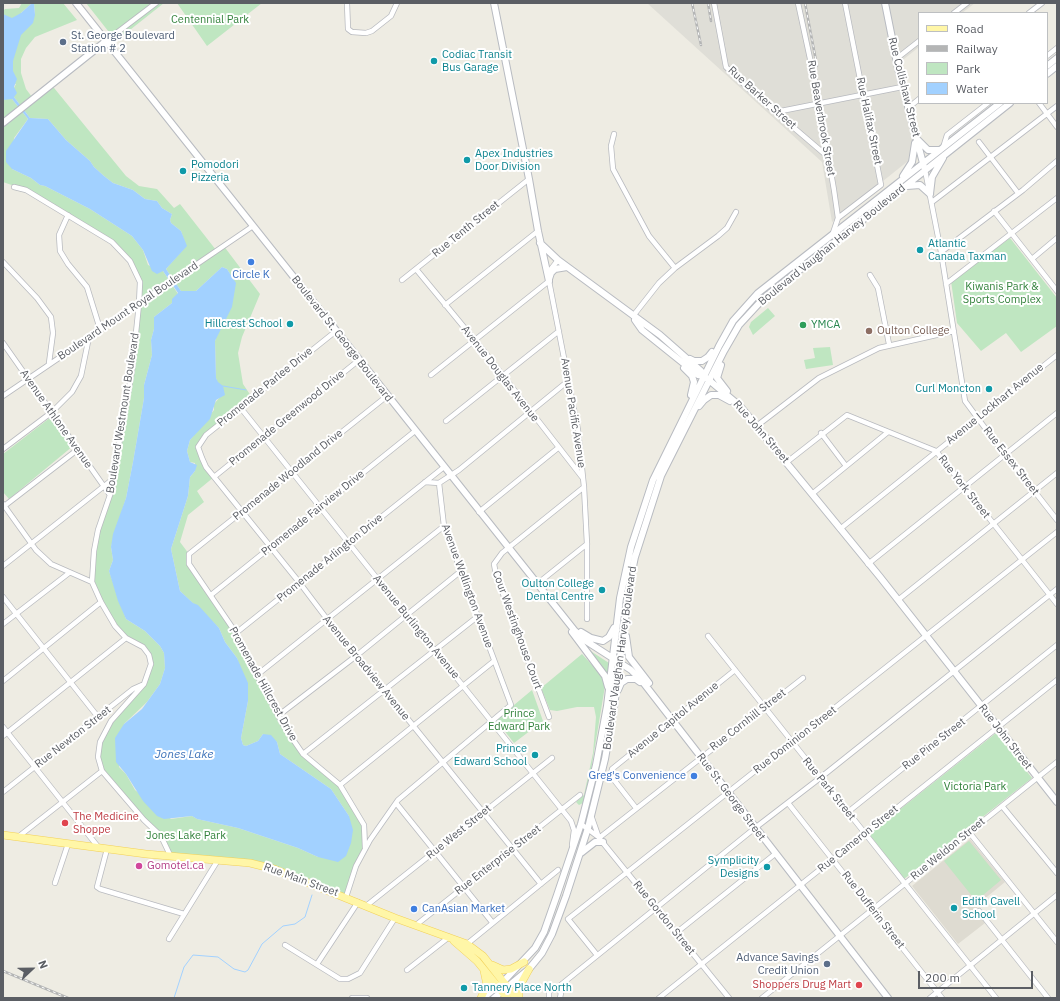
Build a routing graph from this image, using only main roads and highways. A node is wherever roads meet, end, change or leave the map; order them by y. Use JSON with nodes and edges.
{"nodes":[{"id":1,"x":76,"y":3,"type":"edge"},
{"id":2,"x":494,"y":3,"type":"edge"},
{"id":3,"x":885,"y":3,"type":"edge"},
{"id":4,"x":106,"y":41,"type":"junction"},
{"id":5,"x":1057,"y":58,"type":"edge"},
{"id":6,"x":1048,"y":65,"type":"edge"},
{"id":7,"x":1057,"y":66,"type":"edge"},
{"id":8,"x":1048,"y":73,"type":"edge"},
{"id":9,"x":999,"y":104,"type":"edge"},
{"id":10,"x":1009,"y":104,"type":"edge"},
{"id":11,"x":3,"y":122,"type":"edge"},
{"id":12,"x":915,"y":135,"type":"junction"},
{"id":13,"x":944,"y":152,"type":"junction"},
{"id":14,"x":924,"y":167,"type":"junction"},
{"id":15,"x":899,"y":181,"type":"junction"},
{"id":16,"x":903,"y":187,"type":"junction"},
{"id":17,"x":540,"y":243,"type":"junction"},
{"id":18,"x":568,"y":267,"type":"junction"},
{"id":19,"x":726,"y":332,"type":"junction"},
{"id":20,"x":733,"y":336,"type":"junction"},
{"id":21,"x":670,"y":349,"type":"junction"},
{"id":22,"x":707,"y":378,"type":"junction"},
{"id":23,"x":740,"y":406,"type":"junction"},
{"id":24,"x":687,"y":416,"type":"junction"},
{"id":25,"x":629,"y":589,"type":"junction"},
{"id":26,"x":553,"y":604,"type":"junction"},
{"id":27,"x":618,"y":615,"type":"junction"},
{"id":28,"x":613,"y":658,"type":"junction"},
{"id":29,"x":619,"y":662,"type":"junction"},
{"id":30,"x":609,"y":691,"type":"junction"},
{"id":31,"x":659,"y":702,"type":"junction"},
{"id":32,"x":614,"y":707,"type":"junction"},
{"id":33,"x":1057,"y":802,"type":"edge"},
{"id":34,"x":3,"y":835,"type":"edge"},
{"id":35,"x":601,"y":840,"type":"road end"},
{"id":36,"x":579,"y":856,"type":"junction"},
{"id":37,"x":449,"y":937,"type":"junction"},
{"id":38,"x":524,"y":962,"type":"junction"},
{"id":39,"x":484,"y":964,"type":"junction"},
{"id":40,"x":529,"y":969,"type":"junction"},
{"id":41,"x":502,"y":987,"type":"junction"},
{"id":42,"x":482,"y":998,"type":"edge"},
{"id":43,"x":494,"y":998,"type":"edge"},
{"id":44,"x":507,"y":998,"type":"edge"},
{"id":45,"x":516,"y":998,"type":"edge"},
{"id":46,"x":519,"y":998,"type":"edge"},
{"id":47,"x":888,"y":998,"type":"edge"}],
"edges":[{"from":1,"to":4,"type":"main road","name":"Boulevard St. George Boulevard"},
{"from":2,"to":17,"type":"main road"},
{"from":3,"to":12,"type":"main road","name":"Rue Collishaw Street"},
{"from":4,"to":11,"type":"main road"},
{"from":4,"to":26,"type":"main road","name":"Boulevard St. George Boulevard"},
{"from":5,"to":6,"type":"main road"},
{"from":7,"to":8,"type":"main road"},
{"from":9,"to":13,"type":"main road","name":"Boulevard Vaughan Harvey Boulevard"},
{"from":10,"to":13,"type":"main road","name":"Boulevard Vaughan Harvey Boulevard"},
{"from":12,"to":13,"type":"main road"},
{"from":12,"to":14,"type":"main road","name":"Rue Collishaw Street"},
{"from":12,"to":15,"type":"main road"},
{"from":13,"to":14,"type":"main road","name":"Boulevard Vaughan Harvey Boulevard"},
{"from":13,"to":16,"type":"main road"},
{"from":14,"to":15,"type":"main road","name":"Boulevard Vaughan Harvey Boulevard"},
{"from":14,"to":16,"type":"main road","name":"Boulevard Vaughan Harvey Boulevard"},
{"from":15,"to":19,"type":"main road","name":"Boulevard Vaughan Harvey Boulevard"},
{"from":16,"to":20,"type":"main road","name":"Boulevard Vaughan Harvey Boulevard"},
{"from":17,"to":18,"type":"main road"},
{"from":17,"to":18,"type":"main road"},
{"from":18,"to":21,"type":"main road"},
{"from":19,"to":21,"type":"main road"},
{"from":19,"to":22,"type":"main road","name":"Boulevard Vaughan Harvey Boulevard"},
{"from":20,"to":22,"type":"main road","name":"Boulevard Vaughan Harvey Boulevard"},
{"from":20,"to":23,"type":"main road"},
{"from":21,"to":22,"type":"main road","name":"Rue John Street"},
{"from":21,"to":24,"type":"main road"},
{"from":22,"to":23,"type":"main road","name":"Rue John Street"},
{"from":22,"to":24,"type":"main road","name":"Boulevard Vaughan Harvey Boulevard"},
{"from":23,"to":24,"type":"main road"},
{"from":23,"to":33,"type":"main road","name":"Rue John Street"},
{"from":24,"to":25,"type":"main road","name":"Boulevard Vaughan Harvey Boulevard"},
{"from":24,"to":27,"type":"main road","name":"Boulevard Vaughan Harvey Boulevard"},
{"from":25,"to":29,"type":"main road","name":"Boulevard Vaughan Harvey Boulevard"},
{"from":25,"to":31,"type":"main road"},
{"from":26,"to":27,"type":"main road"},
{"from":26,"to":28,"type":"main road","name":"Boulevard St. George Boulevard"},
{"from":26,"to":30,"type":"main road"},
{"from":27,"to":28,"type":"main road","name":"Boulevard Vaughan Harvey Boulevard"},
{"from":28,"to":29,"type":"main road","name":"Boulevard St. George Boulevard"},
{"from":28,"to":30,"type":"main road","name":"Boulevard Vaughan Harvey Boulevard"},
{"from":29,"to":31,"type":"main road","name":"Rue St. George Street"},
{"from":29,"to":32,"type":"main road","name":"Boulevard Vaughan Harvey Boulevard"},
{"from":30,"to":38,"type":"main road","name":"Boulevard Vaughan Harvey Boulevard"},
{"from":31,"to":32,"type":"main road"},
{"from":31,"to":47,"type":"main road","name":"Rue St. George Street"},
{"from":32,"to":36,"type":"main road","name":"Boulevard Vaughan Harvey Boulevard"},
{"from":34,"to":37,"type":"main road","name":"Rue Main Street"},
{"from":35,"to":36,"type":"main road"},
{"from":36,"to":40,"type":"main road","name":"Boulevard Vaughan Harvey Boulevard"},
{"from":37,"to":39,"type":"main road","name":"Rue Main Street"},
{"from":37,"to":39,"type":"main road","name":"Rue Main Street"},
{"from":38,"to":39,"type":"main road"},
{"from":38,"to":41,"type":"main road","name":"Boulevard Vaughan Harvey Boulevard"},
{"from":39,"to":41,"type":"main road","name":"Rue Main Street"},
{"from":39,"to":42,"type":"main road"},
{"from":40,"to":41,"type":"main road","name":"Boulevard Vaughan Harvey Boulevard"},
{"from":40,"to":46,"type":"main road"},
{"from":41,"to":42,"type":"main road","name":"Boulevard Vaughan Harvey Boulevard"},
{"from":41,"to":43,"type":"main road","name":"Boulevard Vaughan Harvey Boulevard"},
{"from":41,"to":44,"type":"main road","name":"Rue Main Street"},
{"from":41,"to":45,"type":"main road","name":"Rue Main Street"}]}
